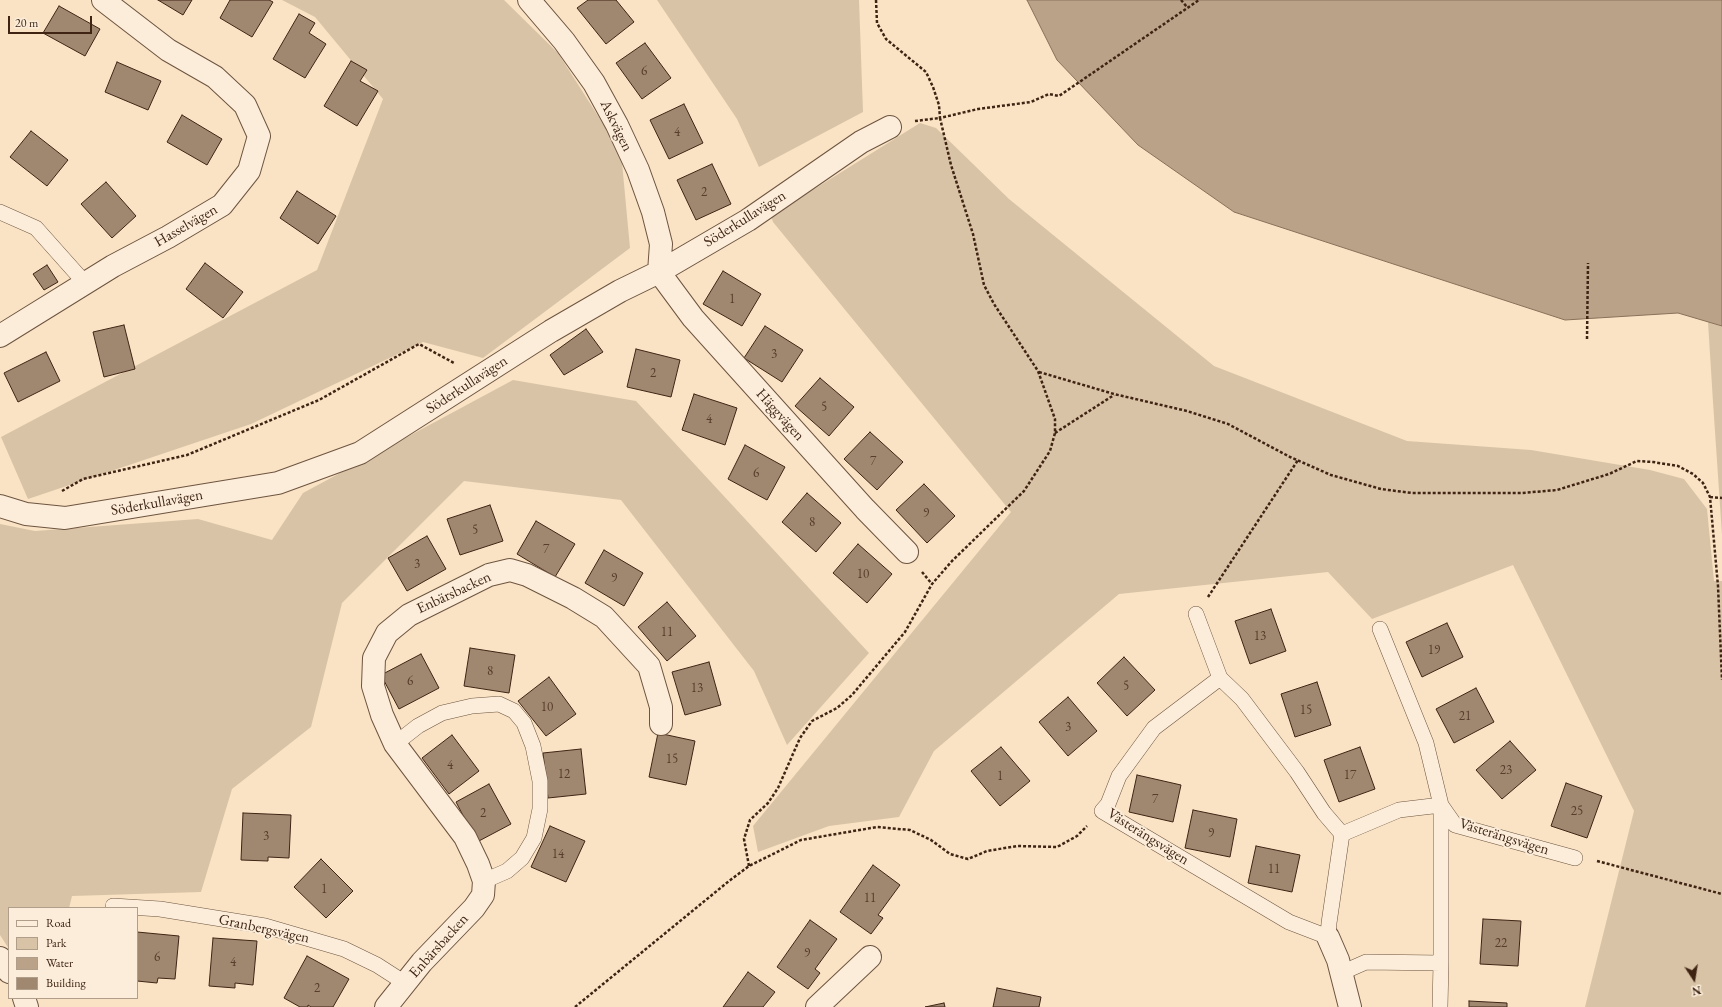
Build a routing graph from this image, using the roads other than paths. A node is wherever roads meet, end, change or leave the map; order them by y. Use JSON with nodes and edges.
{"nodes":[{"id":1,"x":103,"y":0,"type":"edge"},
{"id":2,"x":529,"y":0,"type":"edge"},
{"id":3,"x":890,"y":127,"type":"road end"},
{"id":4,"x":0,"y":212,"type":"edge"},
{"id":5,"x":659,"y":272,"type":"junction"},
{"id":6,"x":84,"y":283,"type":"junction"},
{"id":7,"x":0,"y":336,"type":"edge"},
{"id":8,"x":0,"y":506,"type":"edge"},
{"id":9,"x":907,"y":552,"type":"dead end"},
{"id":10,"x":1196,"y":614,"type":"road end"},
{"id":11,"x":1380,"y":629,"type":"dead end"},
{"id":12,"x":1220,"y":678,"type":"junction"},
{"id":13,"x":661,"y":724,"type":"dead end"},
{"id":14,"x":395,"y":744,"type":"junction"},
{"id":15,"x":1441,"y":806,"type":"junction"},
{"id":16,"x":1342,"y":834,"type":"junction"},
{"id":17,"x":1575,"y":858,"type":"road end"},
{"id":18,"x":484,"y":881,"type":"junction"},
{"id":19,"x":112,"y":906,"type":"dead end"},
{"id":20,"x":128,"y":907,"type":"edge"},
{"id":21,"x":138,"y":908,"type":"edge"},
{"id":22,"x":1328,"y":937,"type":"junction"},
{"id":23,"x":870,"y":957,"type":"dead end"},
{"id":24,"x":0,"y":958,"type":"edge"},
{"id":25,"x":1441,"y":964,"type":"junction"},
{"id":26,"x":8,"y":970,"type":"edge"},
{"id":27,"x":1341,"y":973,"type":"junction"},
{"id":28,"x":405,"y":983,"type":"junction"},
{"id":29,"x":386,"y":1007,"type":"edge"},
{"id":30,"x":817,"y":1007,"type":"edge"},
{"id":31,"x":1350,"y":1007,"type":"edge"},
{"id":32,"x":1440,"y":1007,"type":"edge"}],
"edges":[{"from":1,"to":6,"type":"street","name":"Hasselvägen"},
{"from":2,"to":5,"type":"street","name":"Askvägen"},
{"from":3,"to":5,"type":"street","name":"Söderkullavägen"},
{"from":4,"to":6,"type":"lane"},
{"from":5,"to":8,"type":"street","name":"Söderkullavägen"},
{"from":5,"to":9,"type":"street","name":"Häggvägen"},
{"from":6,"to":7,"type":"street","name":"Hasselvägen"},
{"from":10,"to":12,"type":"lane"},
{"from":11,"to":15,"type":"lane","name":"Västerängsvägen"},
{"from":12,"to":16,"type":"lane"},
{"from":12,"to":22,"type":"lane","name":"Västerängsvägen"},
{"from":13,"to":14,"type":"street","name":"Enbärsbacken"},
{"from":14,"to":18,"type":"street","name":"Enbärsbacken"},
{"from":14,"to":18,"type":"lane"},
{"from":15,"to":16,"type":"lane"},
{"from":15,"to":17,"type":"lane","name":"Västerängsvägen"},
{"from":15,"to":25,"type":"lane","name":"Västerängsvägen"},
{"from":16,"to":22,"type":"lane"},
{"from":18,"to":28,"type":"street","name":"Enbärsbacken"},
{"from":19,"to":20,"type":"lane","name":"Granbergsvägen"},
{"from":21,"to":28,"type":"lane","name":"Granbergsvägen"},
{"from":22,"to":27,"type":"street"},
{"from":23,"to":30,"type":"street"},
{"from":24,"to":26,"type":"street"},
{"from":25,"to":27,"type":"lane"},
{"from":25,"to":32,"type":"lane","name":"Västerängsvägen"},
{"from":27,"to":31,"type":"street"},
{"from":28,"to":29,"type":"street","name":"Enbärsbacken"}]}
